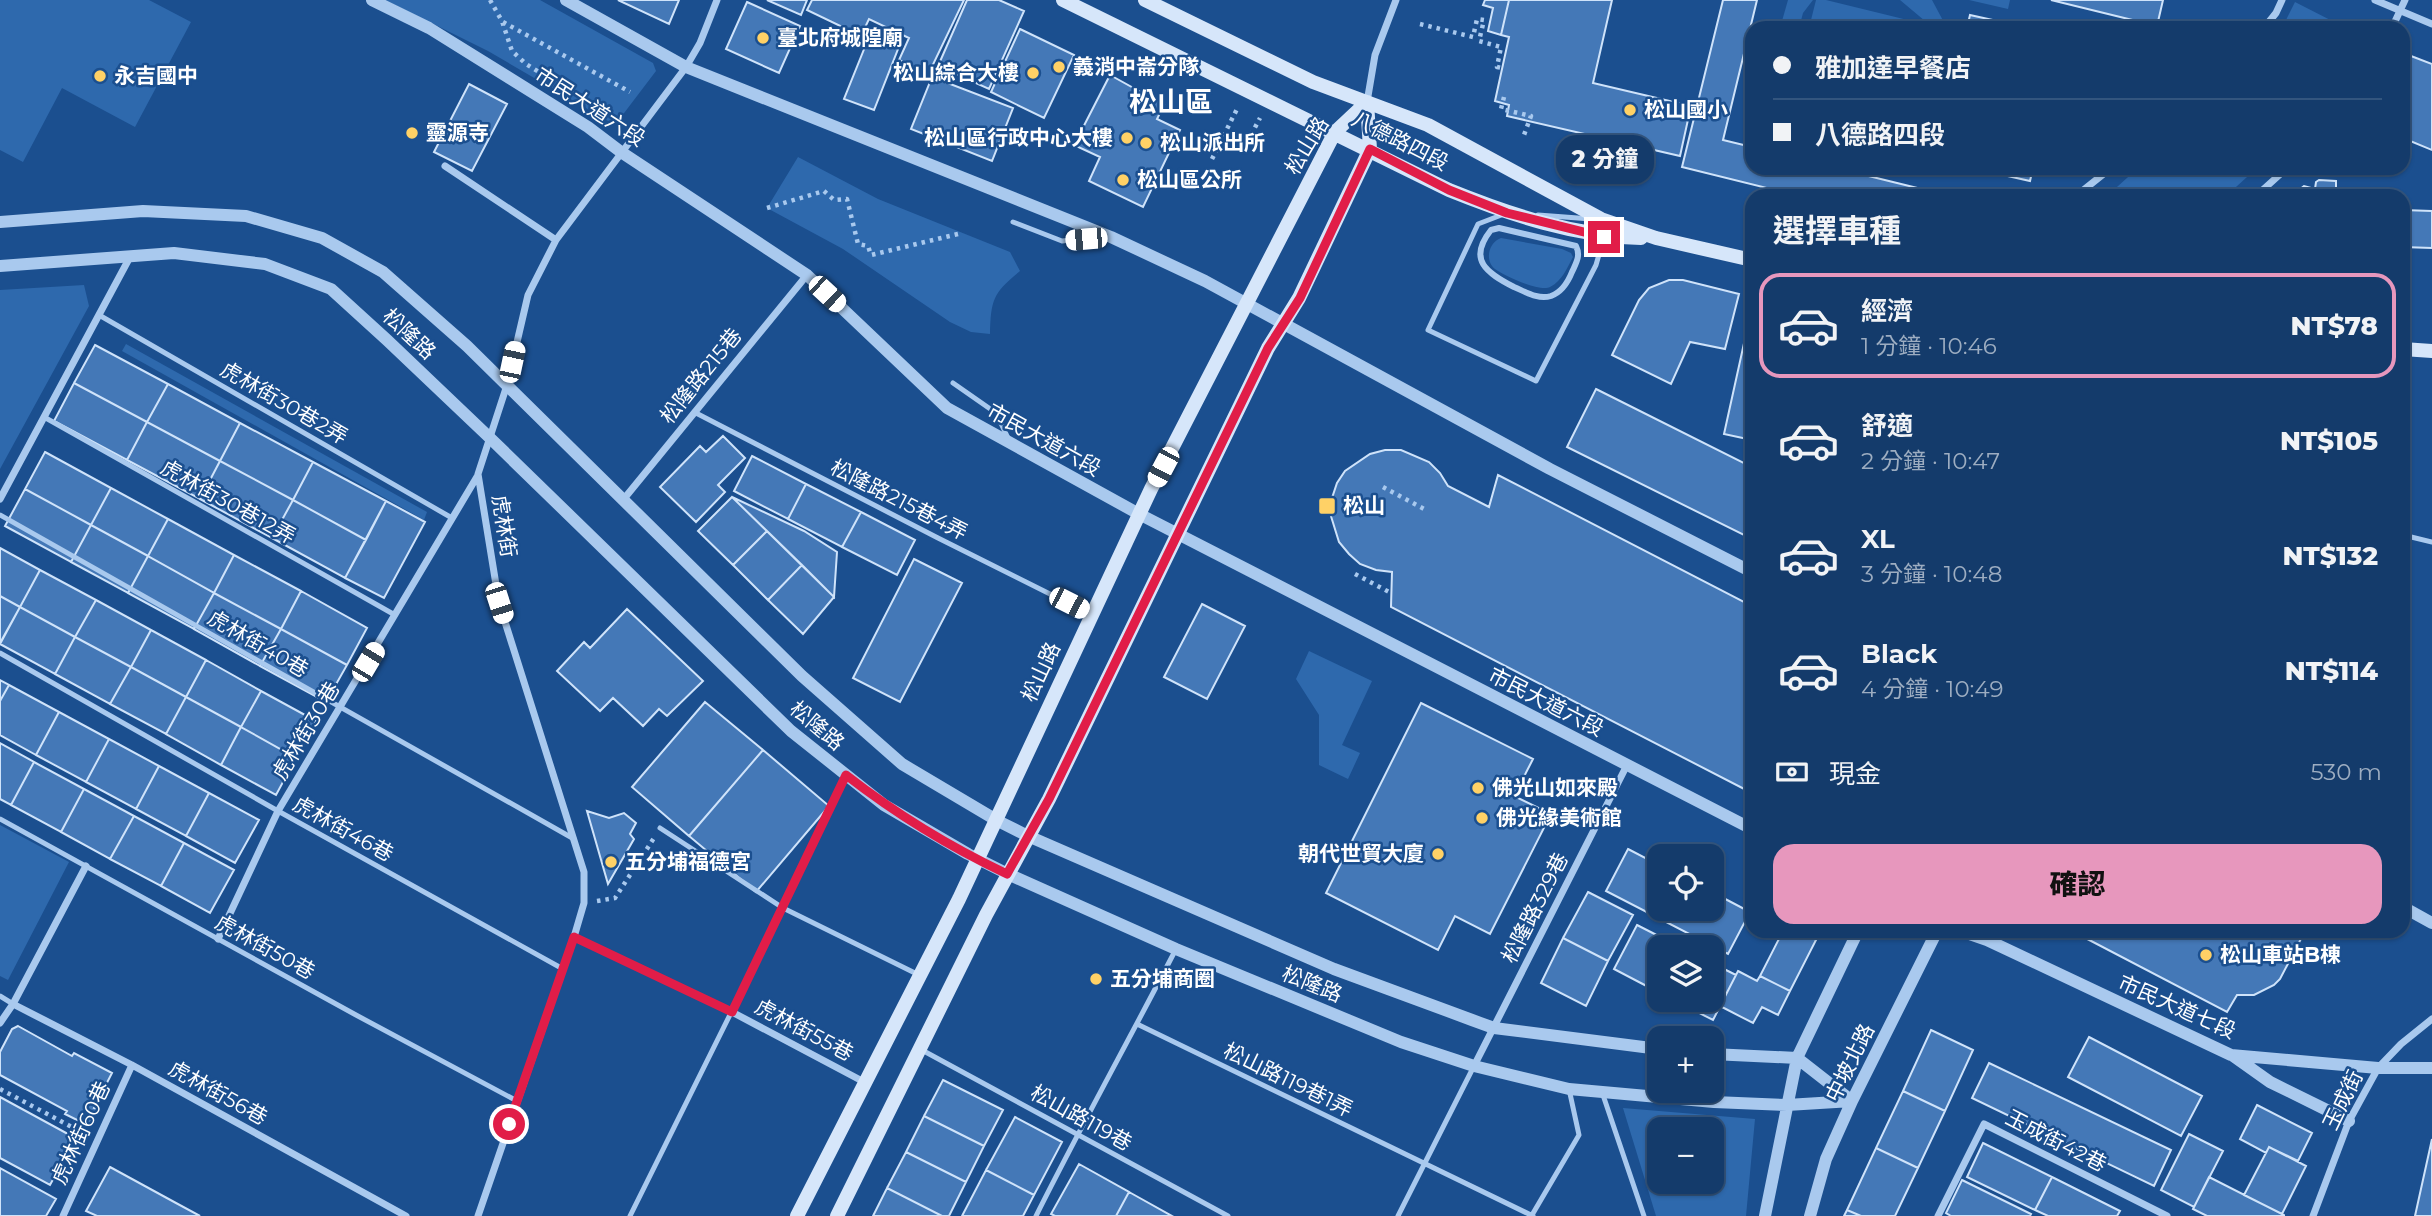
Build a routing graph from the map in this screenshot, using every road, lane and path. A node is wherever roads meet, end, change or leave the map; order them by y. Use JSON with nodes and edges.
{"nodes":[{"id":1,"x":372,"y":0,"type":"edge"},
{"id":2,"x":490,"y":0,"type":"edge"},
{"id":3,"x":566,"y":0,"type":"edge"},
{"id":4,"x":717,"y":0,"type":"edge"},
{"id":5,"x":1063,"y":0,"type":"edge"},
{"id":6,"x":1144,"y":0,"type":"edge"},
{"id":7,"x":1396,"y":0,"type":"edge"},
{"id":8,"x":2282,"y":0,"type":"edge"},
{"id":9,"x":2375,"y":0,"type":"edge"},
{"id":10,"x":2405,"y":0,"type":"edge"},
{"id":11,"x":2400,"y":10,"type":"junction"},
{"id":12,"x":502,"y":21,"type":"junction"},
{"id":13,"x":2270,"y":21,"type":"edge"},
{"id":14,"x":2395,"y":21,"type":"edge"},
{"id":15,"x":1420,"y":24,"type":"dead end"},
{"id":16,"x":2432,"y":24,"type":"edge"},
{"id":17,"x":686,"y":67,"type":"junction"},
{"id":18,"x":1502,"y":68,"type":"dead end"},
{"id":19,"x":630,"y":92,"type":"dead end"},
{"id":20,"x":1504,"y":97,"type":"dead end"},
{"id":21,"x":1367,"y":102,"type":"junction"},
{"id":22,"x":1238,"y":107,"type":"dead end"},
{"id":23,"x":598,"y":114,"type":"dead end"},
{"id":24,"x":1260,"y":118,"type":"dead end"},
{"id":25,"x":1335,"y":132,"type":"junction"},
{"id":26,"x":1251,"y":135,"type":"dead end"},
{"id":27,"x":1524,"y":135,"type":"dead end"},
{"id":28,"x":1370,"y":149,"type":"junction"},
{"id":29,"x":621,"y":152,"type":"junction"},
{"id":30,"x":1212,"y":159,"type":"dead end"},
{"id":31,"x":445,"y":166,"type":"dead end"},
{"id":32,"x":2102,"y":175,"type":"edge"},
{"id":33,"x":2279,"y":175,"type":"edge"},
{"id":34,"x":2085,"y":189,"type":"edge"},
{"id":35,"x":2264,"y":189,"type":"edge"},
{"id":36,"x":767,"y":208,"type":"dead end"},
{"id":37,"x":1507,"y":213,"type":"junction"},
{"id":38,"x":1601,"y":219,"type":"junction"},
{"id":39,"x":0,"y":222,"type":"edge"},
{"id":40,"x":1013,"y":222,"type":"dead end"},
{"id":41,"x":1499,"y":228,"type":"joint"},
{"id":42,"x":962,"y":233,"type":"dead end"},
{"id":43,"x":1111,"y":236,"type":"junction"},
{"id":44,"x":1604,"y":237,"type":"junction"},
{"id":45,"x":1656,"y":238,"type":"junction"},
{"id":46,"x":556,"y":240,"type":"junction"},
{"id":47,"x":130,"y":256,"type":"junction"},
{"id":48,"x":1745,"y":258,"type":"edge"},
{"id":49,"x":0,"y":266,"type":"edge"},
{"id":50,"x":807,"y":275,"type":"junction"},
{"id":51,"x":1248,"y":303,"type":"junction"},
{"id":52,"x":99,"y":315,"type":"junction"},
{"id":53,"x":1283,"y":324,"type":"junction"},
{"id":54,"x":2410,"y":349,"type":"edge"},
{"id":55,"x":2432,"y":351,"type":"edge"},
{"id":56,"x":953,"y":383,"type":"dead end"},
{"id":57,"x":507,"y":385,"type":"junction"},
{"id":58,"x":694,"y":412,"type":"junction"},
{"id":59,"x":44,"y":417,"type":"junction"},
{"id":60,"x":490,"y":438,"type":"junction"},
{"id":61,"x":1010,"y":443,"type":"junction"},
{"id":62,"x":478,"y":474,"type":"junction"},
{"id":63,"x":1383,"y":487,"type":"dead end"},
{"id":64,"x":0,"y":499,"type":"edge"},
{"id":65,"x":623,"y":499,"type":"junction"},
{"id":66,"x":1426,"y":510,"type":"dead end"},
{"id":67,"x":1139,"y":514,"type":"junction"},
{"id":68,"x":0,"y":515,"type":"edge"},
{"id":69,"x":452,"y":519,"type":"junction"},
{"id":70,"x":1178,"y":533,"type":"junction"},
{"id":71,"x":2410,"y":537,"type":"edge"},
{"id":72,"x":2432,"y":542,"type":"edge"},
{"id":73,"x":1745,"y":568,"type":"edge"},
{"id":74,"x":1355,"y":574,"type":"dead end"},
{"id":75,"x":1391,"y":593,"type":"dead end"},
{"id":76,"x":395,"y":615,"type":"junction"},
{"id":77,"x":1091,"y":615,"type":"junction"},
{"id":78,"x":0,"y":653,"type":"edge"},
{"id":79,"x":340,"y":709,"type":"junction"},
{"id":80,"x":1627,"y":765,"type":"junction"},
{"id":81,"x":846,"y":775,"type":"junction"},
{"id":82,"x":278,"y":811,"type":"junction"},
{"id":83,"x":0,"y":819,"type":"edge"},
{"id":84,"x":996,"y":820,"type":"junction"},
{"id":85,"x":1745,"y":825,"type":"edge"},
{"id":86,"x":660,"y":828,"type":"joint"},
{"id":87,"x":1028,"y":836,"type":"junction"},
{"id":88,"x":574,"y":839,"type":"junction"},
{"id":89,"x":977,"y":859,"type":"junction"},
{"id":90,"x":86,"y":866,"type":"junction"},
{"id":91,"x":1007,"y":874,"type":"junction"},
{"id":92,"x":584,"y":903,"type":"junction"},
{"id":93,"x":783,"y":908,"type":"junction"},
{"id":94,"x":2410,"y":911,"type":"edge"},
{"id":95,"x":2432,"y":923,"type":"edge"},
{"id":96,"x":574,"y":937,"type":"junction"},
{"id":97,"x":1855,"y":938,"type":"edge"},
{"id":98,"x":1934,"y":938,"type":"edge"},
{"id":99,"x":1979,"y":938,"type":"edge"},
{"id":100,"x":218,"y":939,"type":"junction"},
{"id":101,"x":1175,"y":949,"type":"junction"},
{"id":102,"x":562,"y":969,"type":"junction"},
{"id":103,"x":920,"y":976,"type":"junction"},
{"id":104,"x":0,"y":996,"type":"edge"},
{"id":105,"x":13,"y":1004,"type":"junction"},
{"id":106,"x":732,"y":1012,"type":"junction"},
{"id":107,"x":2432,"y":1019,"type":"edge"},
{"id":108,"x":0,"y":1023,"type":"edge"},
{"id":109,"x":1137,"y":1024,"type":"junction"},
{"id":110,"x":1494,"y":1028,"type":"junction"},
{"id":111,"x":1647,"y":1047,"type":"edge"},
{"id":112,"x":920,"y":1049,"type":"junction"},
{"id":113,"x":1724,"y":1055,"type":"edge"},
{"id":114,"x":2231,"y":1055,"type":"junction"},
{"id":115,"x":1797,"y":1058,"type":"junction"},
{"id":116,"x":132,"y":1065,"type":"junction"},
{"id":117,"x":1474,"y":1066,"type":"junction"},
{"id":118,"x":2378,"y":1068,"type":"junction"},
{"id":119,"x":2432,"y":1068,"type":"edge"},
{"id":120,"x":866,"y":1083,"type":"junction"},
{"id":121,"x":0,"y":1089,"type":"edge"},
{"id":122,"x":1569,"y":1089,"type":"junction"},
{"id":123,"x":1602,"y":1092,"type":"junction"},
{"id":124,"x":517,"y":1101,"type":"junction"},
{"id":125,"x":1852,"y":1101,"type":"junction"},
{"id":126,"x":1787,"y":1105,"type":"junction"},
{"id":127,"x":2349,"y":1121,"type":"junction"},
{"id":128,"x":1077,"y":1134,"type":"junction"},
{"id":129,"x":97,"y":1140,"type":"junction"},
{"id":130,"x":1424,"y":1163,"type":"junction"},
{"id":131,"x":63,"y":1216,"type":"edge"},
{"id":132,"x":406,"y":1216,"type":"edge"},
{"id":133,"x":478,"y":1216,"type":"edge"},
{"id":134,"x":630,"y":1216,"type":"edge"},
{"id":135,"x":797,"y":1216,"type":"edge"},
{"id":136,"x":837,"y":1216,"type":"edge"},
{"id":137,"x":1037,"y":1216,"type":"edge"},
{"id":138,"x":1228,"y":1216,"type":"edge"},
{"id":139,"x":1398,"y":1216,"type":"edge"},
{"id":140,"x":1532,"y":1216,"type":"edge"},
{"id":141,"x":1644,"y":1216,"type":"edge"},
{"id":142,"x":1765,"y":1216,"type":"edge"},
{"id":143,"x":1810,"y":1216,"type":"edge"},
{"id":144,"x":1938,"y":1216,"type":"edge"},
{"id":145,"x":2167,"y":1216,"type":"edge"},
{"id":146,"x":2313,"y":1216,"type":"edge"}],
"edges":[{"from":1,"to":29,"type":"street","name":"市民大道六段"},
{"from":2,"to":12,"type":"path"},
{"from":3,"to":17,"type":"street"},
{"from":4,"to":17,"type":"street","name":"虎林街"},
{"from":5,"to":25,"type":"main road","name":"八德路四段"},
{"from":6,"to":21,"type":"main road","name":"八德路四段"},
{"from":7,"to":21,"type":"street","name":"八德路四段"},
{"from":8,"to":13,"type":"street"},
{"from":9,"to":11,"type":"street"},
{"from":10,"to":11,"type":"street"},
{"from":11,"to":14,"type":"street"},
{"from":11,"to":16,"type":"street"},
{"from":12,"to":19,"type":"path"},
{"from":12,"to":23,"type":"path"},
{"from":15,"to":18,"type":"path"},
{"from":17,"to":29,"type":"street","name":"虎林街"},
{"from":17,"to":43,"type":"street"},
{"from":20,"to":27,"type":"path"},
{"from":21,"to":25,"type":"main road","name":"松山路"},
{"from":21,"to":28,"type":"main road"},
{"from":21,"to":38,"type":"main road","name":"八德路四段"},
{"from":22,"to":30,"type":"path"},
{"from":24,"to":26,"type":"path"},
{"from":25,"to":28,"type":"main road","name":"八德路四段"},
{"from":25,"to":51,"type":"main road","name":"松山路"},
{"from":28,"to":37,"type":"main road","name":"八德路四段"},
{"from":28,"to":53,"type":"main road"},
{"from":29,"to":46,"type":"street","name":"虎林街"},
{"from":29,"to":50,"type":"street","name":"市民大道六段"},
{"from":31,"to":46,"type":"street"},
{"from":32,"to":34,"type":"street"},
{"from":33,"to":35,"type":"street"},
{"from":36,"to":42,"type":"path"},
{"from":37,"to":38,"type":"lane"},
{"from":37,"to":44,"type":"main road","name":"八德路四段"},
{"from":37,"to":44,"type":"lane"},
{"from":38,"to":45,"type":"main road","name":"八德路四段"},
{"from":39,"to":57,"type":"street","name":"松隆路"},
{"from":40,"to":43,"type":"lane"},
{"from":41,"to":41,"type":"street"},
{"from":43,"to":51,"type":"street"},
{"from":44,"to":45,"type":"main road","name":"八德路四段"},
{"from":45,"to":48,"type":"main road","name":"八德路四段"},
{"from":46,"to":57,"type":"street","name":"虎林街"},
{"from":47,"to":49,"type":"street","name":"松隆路"},
{"from":47,"to":52,"type":"street"},
{"from":47,"to":60,"type":"street","name":"松隆路"},
{"from":50,"to":58,"type":"street","name":"松隆路215巷"},
{"from":50,"to":61,"type":"street","name":"市民大道六段"},
{"from":51,"to":53,"type":"street"},
{"from":51,"to":67,"type":"main road","name":"松山路"},
{"from":52,"to":59,"type":"street"},
{"from":52,"to":69,"type":"lane","name":"虎林街30巷2弄"},
{"from":53,"to":70,"type":"main road"},
{"from":53,"to":73,"type":"street"},
{"from":54,"to":55,"type":"main road"},
{"from":56,"to":61,"type":"lane"},
{"from":57,"to":60,"type":"street","name":"虎林街"},
{"from":57,"to":65,"type":"street","name":"松隆路"},
{"from":58,"to":65,"type":"street","name":"松隆路215巷"},
{"from":58,"to":77,"type":"lane","name":"松隆路215巷4弄"},
{"from":59,"to":64,"type":"street"},
{"from":59,"to":76,"type":"lane","name":"虎林街30巷12弄"},
{"from":60,"to":62,"type":"street","name":"虎林街"},
{"from":60,"to":81,"type":"street","name":"松隆路"},
{"from":61,"to":67,"type":"street","name":"市民大道六段"},
{"from":62,"to":69,"type":"street","name":"虎林街30巷"},
{"from":62,"to":88,"type":"street","name":"虎林街"},
{"from":63,"to":66,"type":"path"},
{"from":65,"to":84,"type":"street","name":"松隆路"},
{"from":67,"to":70,"type":"street","name":"市民大道六段"},
{"from":67,"to":77,"type":"main road","name":"松山路"},
{"from":68,"to":79,"type":"lane","name":"虎林街40巷"},
{"from":69,"to":76,"type":"street","name":"虎林街30巷"},
{"from":70,"to":80,"type":"street","name":"市民大道六段"},
{"from":70,"to":87,"type":"main road"},
{"from":71,"to":72,"type":"lane"},
{"from":74,"to":75,"type":"path"},
{"from":76,"to":79,"type":"street","name":"虎林街30巷"},
{"from":77,"to":84,"type":"main road","name":"松山路"},
{"from":78,"to":82,"type":"lane","name":"虎林街46巷"},
{"from":79,"to":82,"type":"street","name":"虎林街30巷"},
{"from":79,"to":88,"type":"lane","name":"虎林街40巷"},
{"from":80,"to":85,"type":"street","name":"市民大道六段"},
{"from":80,"to":110,"type":"street","name":"松隆路329巷"},
{"from":81,"to":89,"type":"street","name":"松隆路"},
{"from":81,"to":93,"type":"lane"},
{"from":82,"to":100,"type":"street","name":"虎林街30巷"},
{"from":82,"to":102,"type":"lane","name":"虎林街46巷"},
{"from":83,"to":90,"type":"lane","name":"虎林街50巷"},
{"from":84,"to":87,"type":"street","name":"松隆路"},
{"from":84,"to":89,"type":"main road","name":"松山路"},
{"from":86,"to":92,"type":"path"},
{"from":86,"to":93,"type":"lane"},
{"from":87,"to":91,"type":"main road"},
{"from":87,"to":110,"type":"street","name":"松隆路"},
{"from":88,"to":92,"type":"street","name":"虎林街"},
{"from":89,"to":91,"type":"street","name":"松隆路"},
{"from":89,"to":103,"type":"main road","name":"松山路"},
{"from":90,"to":100,"type":"lane","name":"虎林街50巷"},
{"from":90,"to":105,"type":"street"},
{"from":91,"to":101,"type":"street","name":"松隆路"},
{"from":91,"to":112,"type":"main road"},
{"from":92,"to":96,"type":"street","name":"虎林街"},
{"from":93,"to":103,"type":"lane"},
{"from":93,"to":106,"type":"lane"},
{"from":94,"to":95,"type":"street"},
{"from":96,"to":102,"type":"street","name":"虎林街"},
{"from":96,"to":106,"type":"street","name":"虎林街55巷"},
{"from":97,"to":115,"type":"street","name":"中坡北路"},
{"from":98,"to":125,"type":"street","name":"中坡北路"},
{"from":99,"to":114,"type":"street","name":"市民大道七段"},
{"from":100,"to":124,"type":"lane","name":"虎林街50巷"},
{"from":101,"to":109,"type":"lane"},
{"from":101,"to":117,"type":"street","name":"松隆路"},
{"from":102,"to":124,"type":"street","name":"虎林街"},
{"from":103,"to":120,"type":"main road","name":"松山路"},
{"from":104,"to":105,"type":"lane"},
{"from":105,"to":108,"type":"street"},
{"from":105,"to":116,"type":"street","name":"虎林街56巷"},
{"from":106,"to":120,"type":"street","name":"虎林街55巷"},
{"from":106,"to":134,"type":"lane"},
{"from":107,"to":118,"type":"street","name":"玉成街"},
{"from":109,"to":128,"type":"lane"},
{"from":109,"to":130,"type":"lane","name":"松山路119巷1弄"},
{"from":110,"to":111,"type":"street","name":"松隆路"},
{"from":110,"to":117,"type":"street","name":"松隆路329巷"},
{"from":112,"to":128,"type":"lane","name":"松山路119巷"},
{"from":112,"to":136,"type":"main road"},
{"from":113,"to":115,"type":"street"},
{"from":114,"to":118,"type":"street","name":"市民大道七段"},
{"from":114,"to":127,"type":"street"},
{"from":115,"to":125,"type":"street"},
{"from":115,"to":126,"type":"street","name":"中坡北路"},
{"from":116,"to":129,"type":"street","name":"虎林街60巷"},
{"from":116,"to":132,"type":"street","name":"虎林街56巷"},
{"from":117,"to":122,"type":"street","name":"松隆路"},
{"from":117,"to":130,"type":"lane"},
{"from":118,"to":119,"type":"street","name":"市民大道七段"},
{"from":118,"to":127,"type":"street","name":"玉成街"},
{"from":120,"to":135,"type":"main road","name":"松山路"},
{"from":121,"to":129,"type":"path"},
{"from":122,"to":123,"type":"street","name":"松隆路"},
{"from":122,"to":140,"type":"lane"},
{"from":123,"to":126,"type":"street","name":"松隆路"},
{"from":123,"to":141,"type":"lane"},
{"from":124,"to":133,"type":"street","name":"虎林街"},
{"from":125,"to":126,"type":"street","name":"松隆路"},
{"from":125,"to":143,"type":"street","name":"中坡北路"},
{"from":126,"to":142,"type":"street","name":"中坡北路"},
{"from":127,"to":146,"type":"street","name":"玉成街"},
{"from":128,"to":137,"type":"lane"},
{"from":128,"to":138,"type":"lane","name":"松山路119巷"},
{"from":129,"to":131,"type":"street","name":"虎林街60巷"},
{"from":130,"to":139,"type":"lane"},
{"from":130,"to":140,"type":"lane","name":"松山路119巷1弄"},
{"from":144,"to":145,"type":"street","name":"玉成街42巷"}]}
